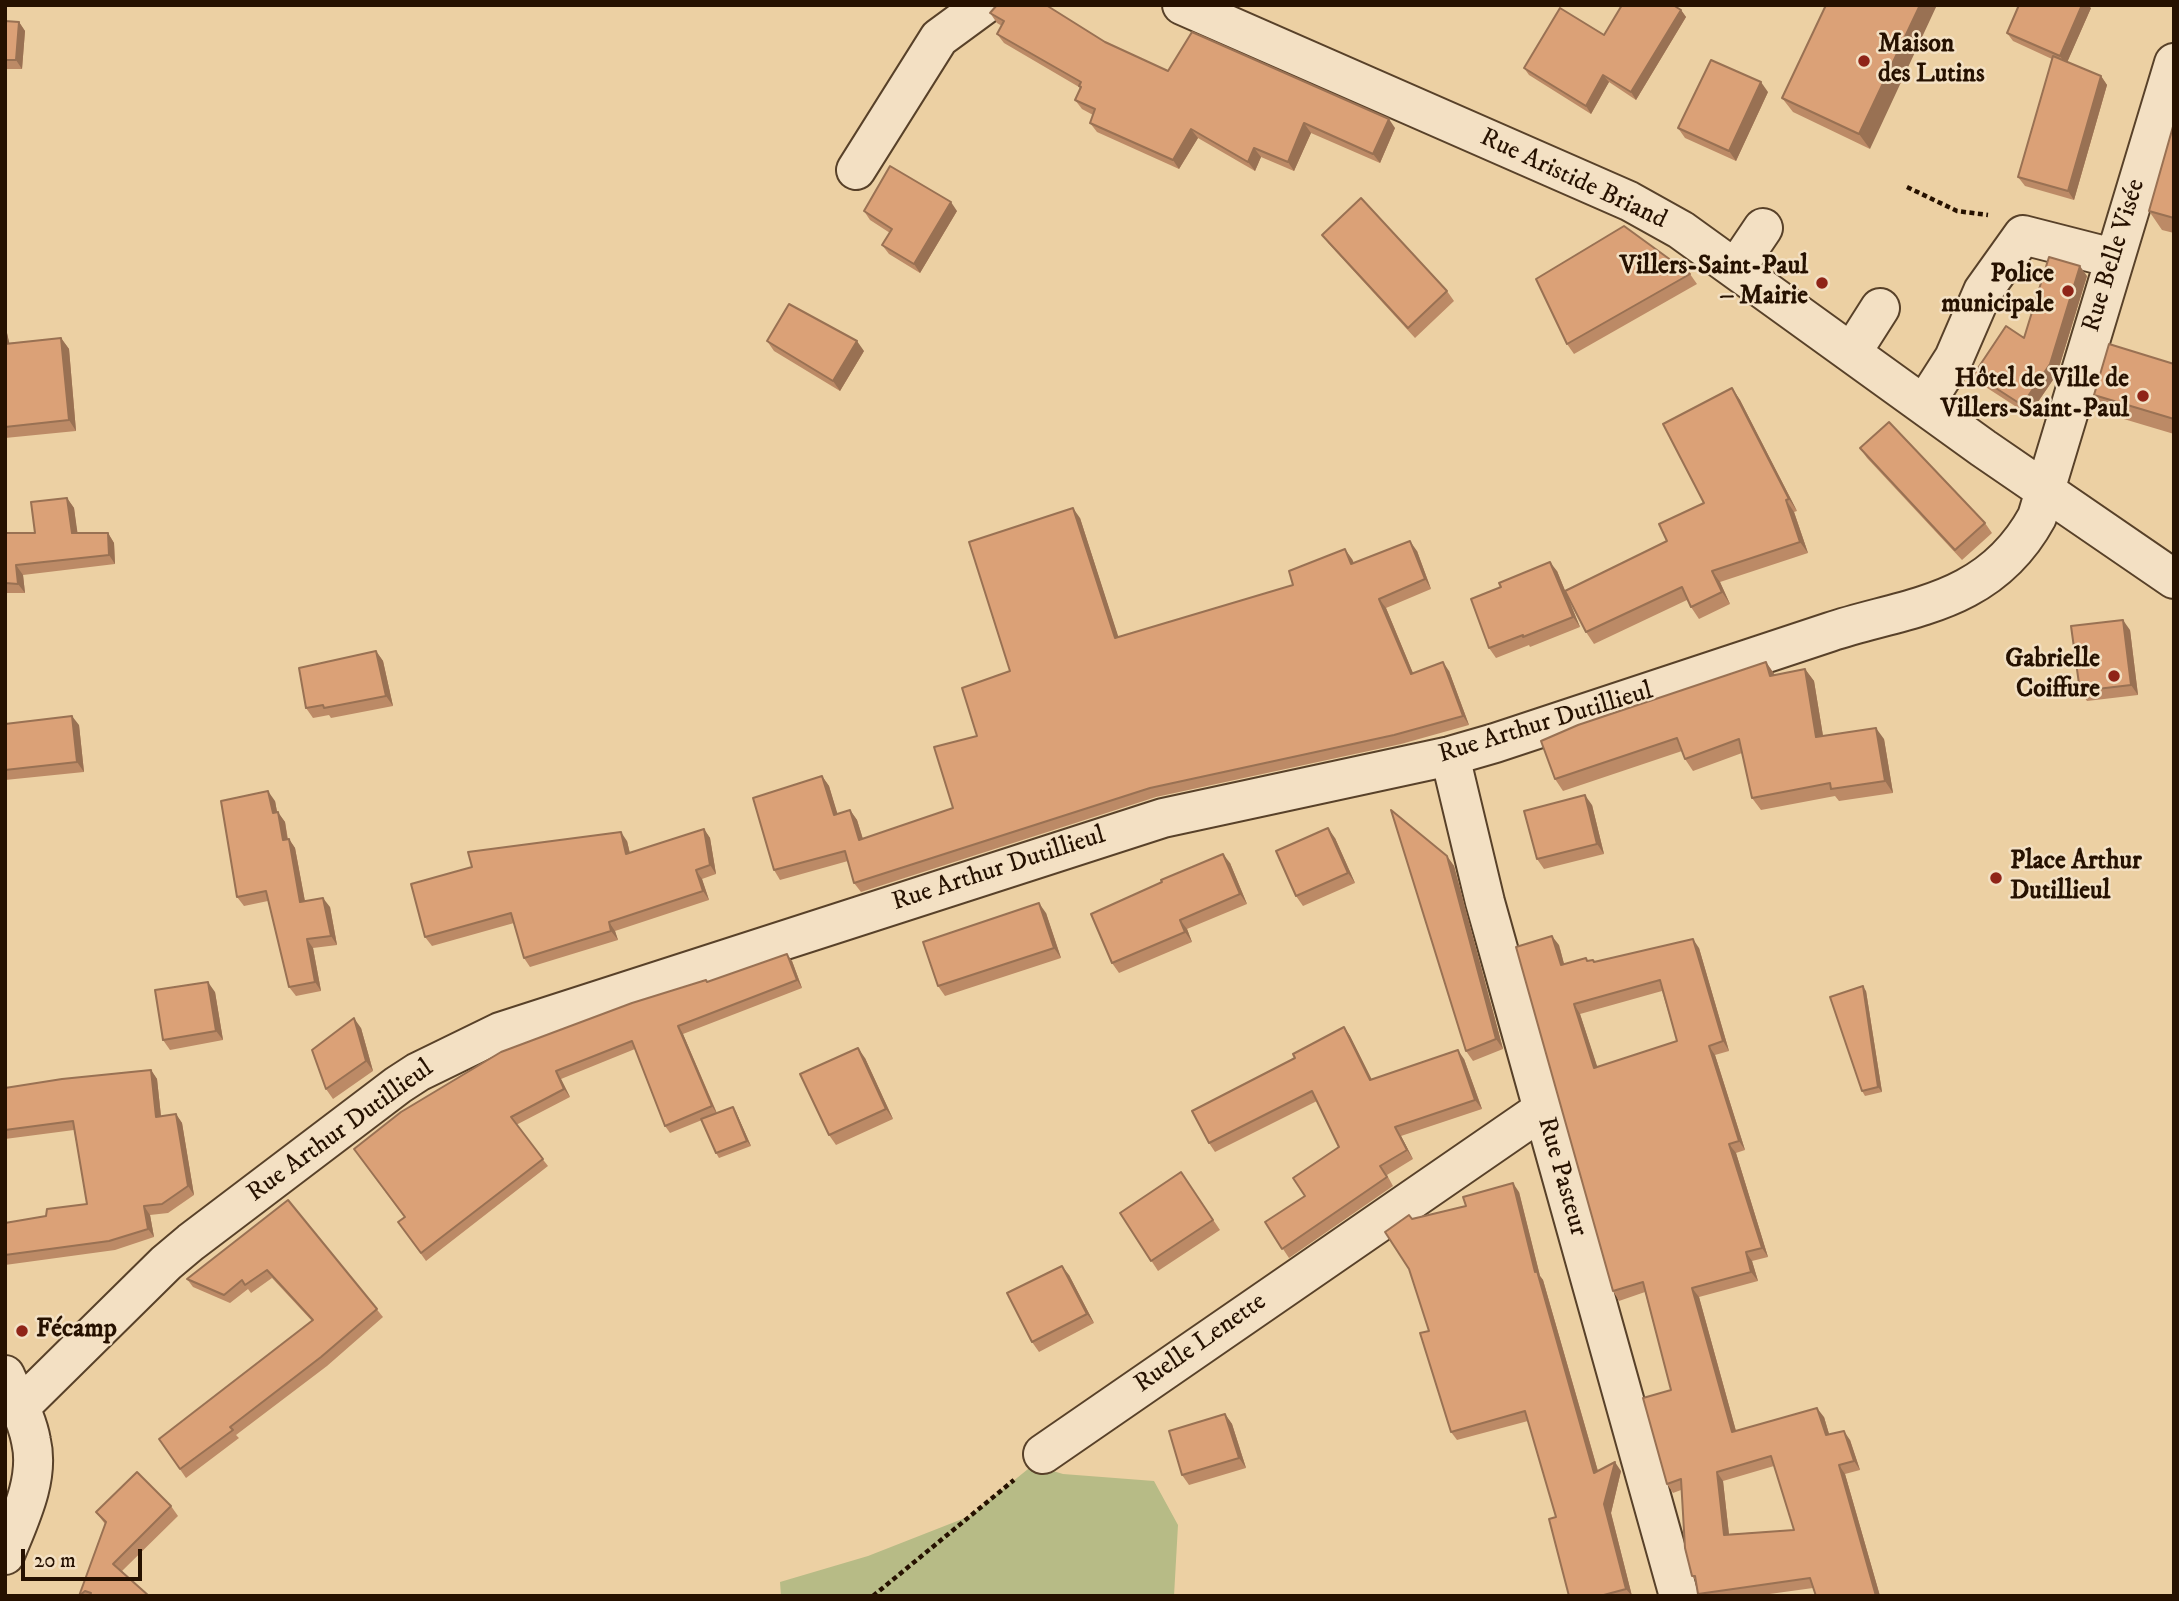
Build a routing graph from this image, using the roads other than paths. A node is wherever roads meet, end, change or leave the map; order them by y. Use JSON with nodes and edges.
{"nodes":[{"id":1,"x":984,"y":5,"type":"edge"},
{"id":2,"x":1182,"y":5,"type":"edge"},
{"id":3,"x":2174,"y":63,"type":"edge"},
{"id":4,"x":856,"y":170,"type":"dead end"},
{"id":5,"x":1763,"y":228,"type":"dead end"},
{"id":6,"x":2113,"y":258,"type":"junction"},
{"id":7,"x":1736,"y":268,"type":"junction"},
{"id":8,"x":1881,"y":308,"type":"dead end"},
{"id":9,"x":1852,"y":352,"type":"junction"},
{"id":10,"x":1924,"y":405,"type":"junction"},
{"id":11,"x":2044,"y":490,"type":"junction"},
{"id":12,"x":2174,"y":579,"type":"edge"},
{"id":13,"x":1450,"y":756,"type":"junction"},
{"id":14,"x":1542,"y":1110,"type":"junction"},
{"id":15,"x":12,"y":1392,"type":"edge"},
{"id":16,"x":1042,"y":1454,"type":"road end"},
{"id":17,"x":5,"y":1555,"type":"edge"},
{"id":18,"x":1679,"y":1596,"type":"edge"}],
"edges":[{"from":1,"to":4,"type":"street"},
{"from":2,"to":7,"type":"street","name":"Rue Aristide Briand"},
{"from":3,"to":6,"type":"street","name":"Rue Belle Visée"},
{"from":5,"to":7,"type":"street"},
{"from":6,"to":10,"type":"street"},
{"from":6,"to":11,"type":"street","name":"Rue Belle Visée"},
{"from":7,"to":9,"type":"street","name":"Rue Aristide Briand"},
{"from":8,"to":9,"type":"street"},
{"from":9,"to":10,"type":"street","name":"Rue Aristide Briand"},
{"from":10,"to":11,"type":"street","name":"Rue Aristide Briand"},
{"from":11,"to":12,"type":"street","name":"Rue Aristide Briand"},
{"from":11,"to":13,"type":"street","name":"Rue Arthur Dutillieul"},
{"from":13,"to":14,"type":"street","name":"Rue Pasteur"},
{"from":13,"to":15,"type":"street","name":"Rue Arthur Dutillieul"},
{"from":14,"to":16,"type":"street","name":"Ruelle Lenette"},
{"from":14,"to":18,"type":"street","name":"Rue Pasteur"},
{"from":15,"to":17,"type":"street"}]}
